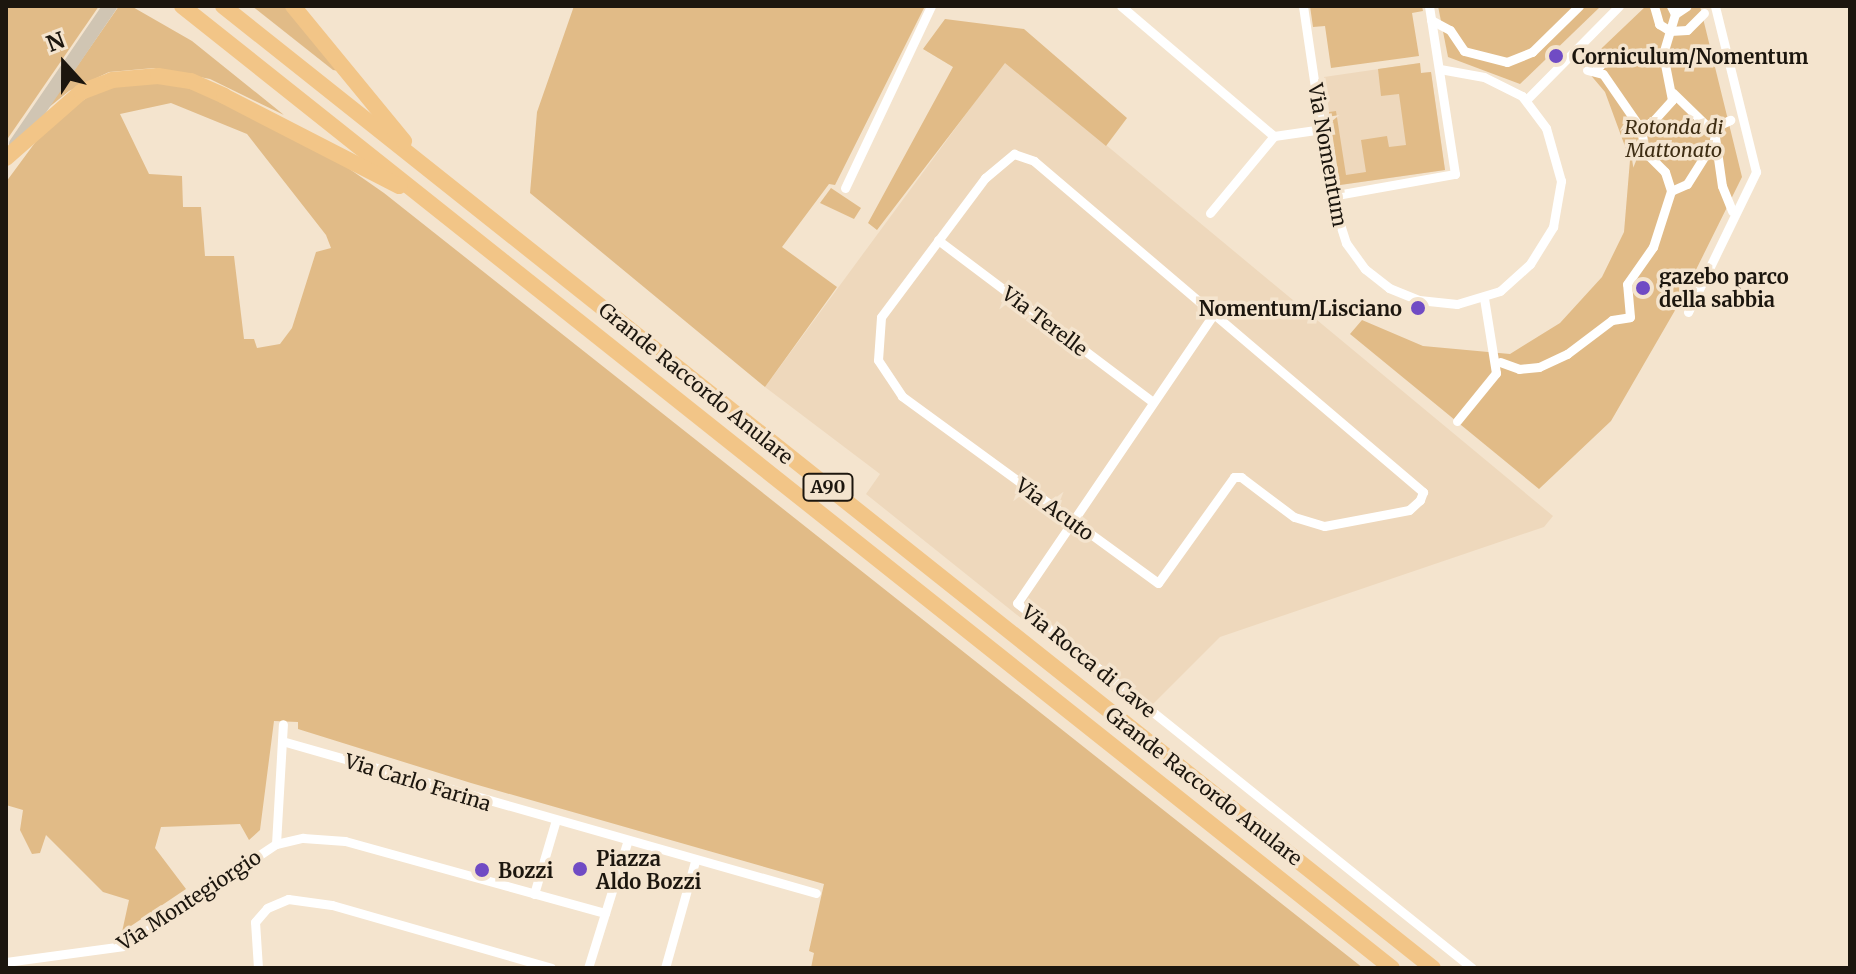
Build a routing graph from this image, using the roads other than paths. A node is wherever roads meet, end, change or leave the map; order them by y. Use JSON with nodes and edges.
{"nodes":[{"id":1,"x":110,"y":6,"type":"edge"},
{"id":2,"x":182,"y":6,"type":"edge"},
{"id":3,"x":223,"y":6,"type":"edge"},
{"id":4,"x":293,"y":6,"type":"edge"},
{"id":5,"x":931,"y":6,"type":"edge"},
{"id":6,"x":1121,"y":6,"type":"edge"},
{"id":7,"x":1303,"y":6,"type":"edge"},
{"id":8,"x":1429,"y":6,"type":"edge"},
{"id":9,"x":1579,"y":6,"type":"edge"},
{"id":10,"x":1619,"y":6,"type":"edge"},
{"id":11,"x":1654,"y":6,"type":"edge"},
{"id":12,"x":1687,"y":6,"type":"edge"},
{"id":13,"x":1715,"y":6,"type":"edge"},
{"id":14,"x":1673,"y":10,"type":"edge"},
{"id":15,"x":1704,"y":13,"type":"dead end"},
{"id":16,"x":1431,"y":20,"type":"junction"},
{"id":17,"x":1670,"y":31,"type":"junction"},
{"id":18,"x":1663,"y":54,"type":"junction"},
{"id":19,"x":1440,"y":69,"type":"junction"},
{"id":20,"x":1673,"y":93,"type":"junction"},
{"id":21,"x":1526,"y":100,"type":"junction"},
{"id":22,"x":1322,"y":129,"type":"junction"},
{"id":23,"x":1641,"y":129,"type":"junction"},
{"id":24,"x":1714,"y":131,"type":"junction"},
{"id":25,"x":1274,"y":136,"type":"junction"},
{"id":26,"x":6,"y":158,"type":"edge"},
{"id":27,"x":428,"y":169,"type":"junction"},
{"id":28,"x":845,"y":188,"type":"dead end"},
{"id":29,"x":1671,"y":191,"type":"junction"},
{"id":30,"x":417,"y":193,"type":"junction"},
{"id":31,"x":1331,"y":196,"type":"junction"},
{"id":32,"x":1732,"y":211,"type":"dead end"},
{"id":33,"x":1210,"y":213,"type":"dead end"},
{"id":34,"x":938,"y":240,"type":"junction"},
{"id":35,"x":1484,"y":298,"type":"junction"},
{"id":36,"x":1688,"y":312,"type":"dead end"},
{"id":37,"x":1213,"y":315,"type":"junction"},
{"id":38,"x":1500,"y":362,"type":"dead end"},
{"id":39,"x":1152,"y":401,"type":"junction"},
{"id":40,"x":1457,"y":421,"type":"dead end"},
{"id":41,"x":1071,"y":521,"type":"junction"},
{"id":42,"x":283,"y":724,"type":"dead end"},
{"id":43,"x":282,"y":741,"type":"junction"},
{"id":44,"x":555,"y":823,"type":"junction"},
{"id":45,"x":627,"y":843,"type":"junction"},
{"id":46,"x":276,"y":844,"type":"junction"},
{"id":47,"x":695,"y":861,"type":"junction"},
{"id":48,"x":816,"y":893,"type":"dead end"},
{"id":49,"x":534,"y":894,"type":"junction"},
{"id":50,"x":605,"y":913,"type":"junction"},
{"id":51,"x":6,"y":962,"type":"edge"},
{"id":52,"x":258,"y":968,"type":"edge"},
{"id":53,"x":551,"y":968,"type":"edge"},
{"id":54,"x":588,"y":968,"type":"edge"},
{"id":55,"x":665,"y":968,"type":"edge"},
{"id":56,"x":1392,"y":968,"type":"edge"},
{"id":57,"x":1433,"y":968,"type":"edge"},
{"id":58,"x":1472,"y":968,"type":"edge"}],
"edges":[{"from":1,"to":26,"type":"main road"},
{"from":2,"to":30,"type":"highway","name":"Grande Raccordo Anulare","number":"A90"},
{"from":3,"to":27,"type":"highway","name":"Grande Raccordo Anulare","number":"A90"},
{"from":4,"to":27,"type":"highway"},
{"from":5,"to":28,"type":"street"},
{"from":6,"to":25,"type":"street"},
{"from":7,"to":22,"type":"street","name":"Via Nomentum"},
{"from":8,"to":16,"type":"street"},
{"from":9,"to":16,"type":"street"},
{"from":10,"to":21,"type":"street"},
{"from":11,"to":17,"type":"street"},
{"from":12,"to":14,"type":"street"},
{"from":13,"to":36,"type":"street"},
{"from":14,"to":17,"type":"street"},
{"from":15,"to":17,"type":"street"},
{"from":16,"to":19,"type":"street"},
{"from":17,"to":18,"type":"street"},
{"from":18,"to":20,"type":"street"},
{"from":18,"to":23,"type":"street"},
{"from":19,"to":21,"type":"street"},
{"from":19,"to":31,"type":"street"},
{"from":20,"to":23,"type":"street"},
{"from":20,"to":24,"type":"street"},
{"from":21,"to":35,"type":"street"},
{"from":22,"to":25,"type":"street"},
{"from":22,"to":31,"type":"street","name":"Via Nomentum"},
{"from":23,"to":29,"type":"street"},
{"from":24,"to":29,"type":"street"},
{"from":24,"to":32,"type":"street"},
{"from":25,"to":33,"type":"street"},
{"from":26,"to":30,"type":"highway"},
{"from":27,"to":57,"type":"highway","name":"Grande Raccordo Anulare","number":"A90"},
{"from":29,"to":38,"type":"street"},
{"from":30,"to":56,"type":"highway","name":"Grande Raccordo Anulare","number":"A90"},
{"from":31,"to":35,"type":"street","name":"Via Nomentum"},
{"from":34,"to":37,"type":"street","name":"Via Acuto"},
{"from":34,"to":39,"type":"street","name":"Via Terelle"},
{"from":34,"to":41,"type":"street","name":"Via Acuto"},
{"from":35,"to":40,"type":"street"},
{"from":37,"to":39,"type":"street","name":"Via Rocca di Cave"},
{"from":37,"to":41,"type":"street","name":"Via Acuto"},
{"from":39,"to":41,"type":"street","name":"Via Rocca di Cave"},
{"from":41,"to":58,"type":"street","name":"Via Rocca di Cave"},
{"from":42,"to":43,"type":"street"},
{"from":43,"to":44,"type":"street","name":"Via Carlo Farina"},
{"from":43,"to":46,"type":"street"},
{"from":44,"to":45,"type":"street"},
{"from":44,"to":49,"type":"street"},
{"from":45,"to":47,"type":"street"},
{"from":45,"to":50,"type":"street"},
{"from":46,"to":49,"type":"street"},
{"from":46,"to":51,"type":"street","name":"Via Montegiorgio"},
{"from":47,"to":48,"type":"street"},
{"from":47,"to":55,"type":"street"},
{"from":49,"to":50,"type":"street"},
{"from":50,"to":54,"type":"street"},
{"from":52,"to":53,"type":"street"}]}
